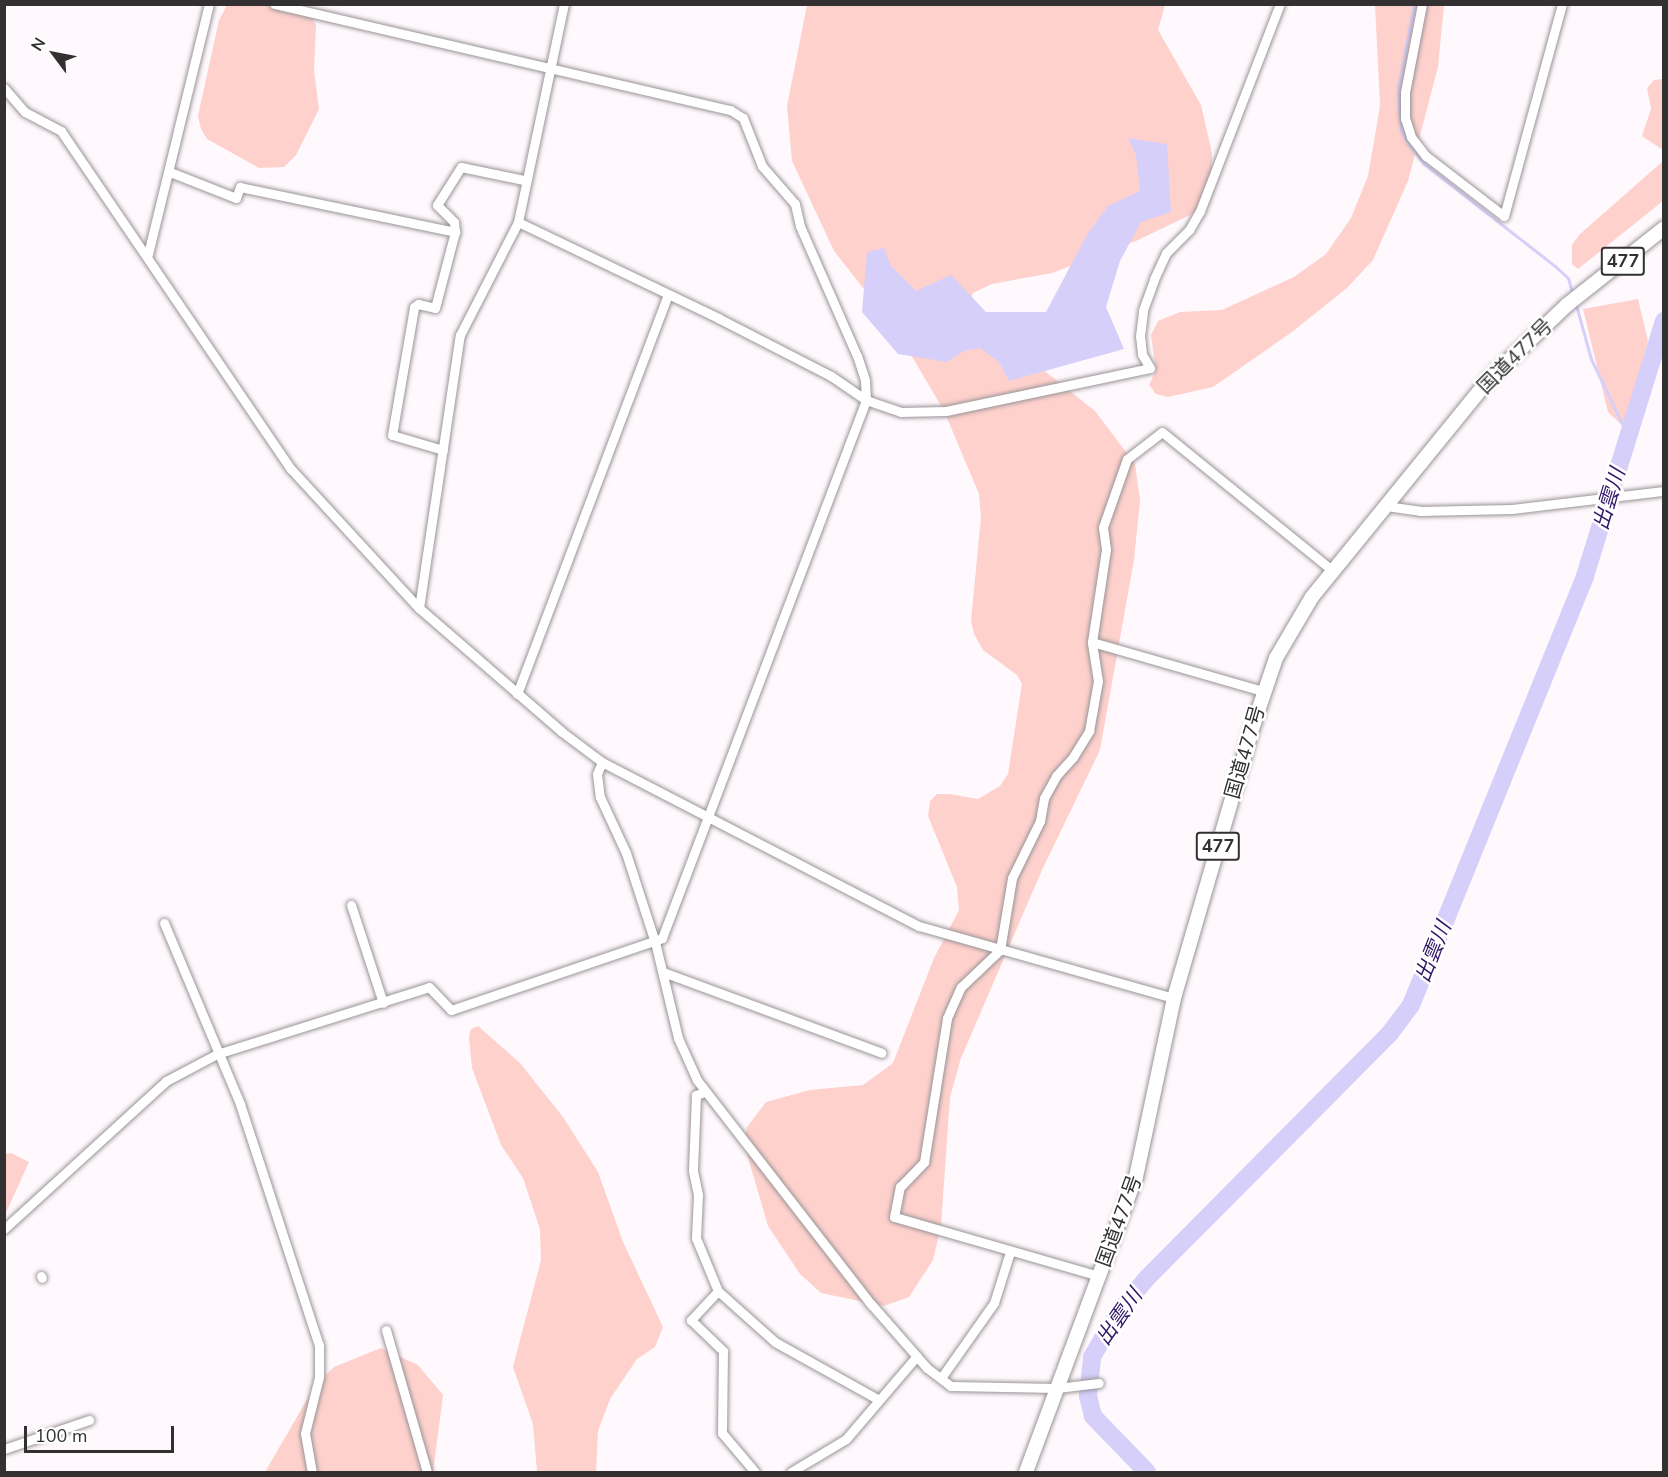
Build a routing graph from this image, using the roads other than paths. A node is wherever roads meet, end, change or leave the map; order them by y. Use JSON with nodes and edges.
{"nodes":[{"id":1,"x":209,"y":4,"type":"edge"},
{"id":2,"x":274,"y":4,"type":"edge"},
{"id":3,"x":564,"y":4,"type":"edge"},
{"id":4,"x":1280,"y":4,"type":"edge"},
{"id":5,"x":1422,"y":4,"type":"edge"},
{"id":6,"x":1562,"y":4,"type":"edge"},
{"id":7,"x":549,"y":68,"type":"junction"},
{"id":8,"x":4,"y":88,"type":"edge"},
{"id":9,"x":170,"y":172,"type":"junction"},
{"id":10,"x":524,"y":180,"type":"junction"},
{"id":11,"x":518,"y":222,"type":"junction"},
{"id":12,"x":1664,"y":228,"type":"edge"},
{"id":13,"x":455,"y":232,"type":"junction"},
{"id":14,"x":148,"y":254,"type":"junction"},
{"id":15,"x":668,"y":295,"type":"junction"},
{"id":16,"x":866,"y":400,"type":"junction"},
{"id":17,"x":443,"y":450,"type":"junction"},
{"id":18,"x":1664,"y":491,"type":"edge"},
{"id":19,"x":1386,"y":506,"type":"junction"},
{"id":20,"x":1333,"y":571,"type":"junction"},
{"id":21,"x":419,"y":608,"type":"junction"},
{"id":22,"x":1092,"y":642,"type":"junction"},
{"id":23,"x":1263,"y":691,"type":"junction"},
{"id":24,"x":517,"y":694,"type":"junction"},
{"id":25,"x":602,"y":762,"type":"junction"},
{"id":26,"x":708,"y":815,"type":"junction"},
{"id":27,"x":351,"y":905,"type":"dead end"},
{"id":28,"x":164,"y":923,"type":"dead end"},
{"id":29,"x":655,"y":942,"type":"junction"},
{"id":30,"x":1000,"y":950,"type":"junction"},
{"id":31,"x":663,"y":972,"type":"junction"},
{"id":32,"x":1174,"y":998,"type":"junction"},
{"id":33,"x":383,"y":1003,"type":"junction"},
{"id":34,"x":882,"y":1053,"type":"dead end"},
{"id":35,"x":217,"y":1054,"type":"junction"},
{"id":36,"x":704,"y":1092,"type":"junction"},
{"id":37,"x":4,"y":1229,"type":"edge"},
{"id":38,"x":1010,"y":1252,"type":"junction"},
{"id":39,"x":1099,"y":1276,"type":"junction"},
{"id":40,"x":718,"y":1291,"type":"junction"},
{"id":41,"x":386,"y":1330,"type":"dead end"},
{"id":42,"x":917,"y":1356,"type":"junction"},
{"id":43,"x":940,"y":1378,"type":"junction"},
{"id":44,"x":1099,"y":1383,"type":"dead end"},
{"id":45,"x":1057,"y":1388,"type":"junction"},
{"id":46,"x":879,"y":1400,"type":"junction"},
{"id":47,"x":89,"y":1420,"type":"dead end"},
{"id":48,"x":4,"y":1449,"type":"edge"},
{"id":49,"x":312,"y":1473,"type":"edge"},
{"id":50,"x":427,"y":1473,"type":"edge"},
{"id":51,"x":755,"y":1473,"type":"edge"},
{"id":52,"x":790,"y":1473,"type":"edge"},
{"id":53,"x":1026,"y":1473,"type":"edge"}],
"edges":[{"from":1,"to":9,"type":"street"},
{"from":2,"to":7,"type":"street"},
{"from":3,"to":7,"type":"street"},
{"from":4,"to":16,"type":"street"},
{"from":5,"to":6,"type":"street"},
{"from":7,"to":10,"type":"street"},
{"from":7,"to":16,"type":"street"},
{"from":8,"to":14,"type":"street"},
{"from":9,"to":13,"type":"street"},
{"from":9,"to":14,"type":"street"},
{"from":10,"to":11,"type":"street"},
{"from":10,"to":13,"type":"street"},
{"from":11,"to":15,"type":"street"},
{"from":11,"to":17,"type":"street"},
{"from":12,"to":19,"type":"highway","name":"国道477号","number":"477"},
{"from":13,"to":17,"type":"street"},
{"from":14,"to":21,"type":"street"},
{"from":15,"to":16,"type":"street"},
{"from":15,"to":24,"type":"street"},
{"from":16,"to":26,"type":"street"},
{"from":17,"to":21,"type":"street"},
{"from":18,"to":19,"type":"street"},
{"from":19,"to":20,"type":"highway","name":"国道477号","number":"477"},
{"from":20,"to":22,"type":"street"},
{"from":20,"to":23,"type":"highway","name":"国道477号","number":"477"},
{"from":21,"to":24,"type":"street"},
{"from":22,"to":23,"type":"street"},
{"from":22,"to":30,"type":"street"},
{"from":23,"to":32,"type":"highway","name":"国道477号","number":"477"},
{"from":24,"to":25,"type":"street"},
{"from":25,"to":26,"type":"street"},
{"from":25,"to":29,"type":"street"},
{"from":26,"to":29,"type":"street"},
{"from":26,"to":30,"type":"street"},
{"from":27,"to":33,"type":"street"},
{"from":28,"to":35,"type":"street"},
{"from":29,"to":31,"type":"street"},
{"from":29,"to":33,"type":"street"},
{"from":30,"to":32,"type":"street"},
{"from":30,"to":38,"type":"street"},
{"from":31,"to":34,"type":"street"},
{"from":31,"to":36,"type":"street"},
{"from":32,"to":39,"type":"highway","name":"国道477号","number":"477"},
{"from":33,"to":35,"type":"street"},
{"from":35,"to":37,"type":"street"},
{"from":35,"to":49,"type":"street"},
{"from":36,"to":40,"type":"street"},
{"from":36,"to":42,"type":"street"},
{"from":38,"to":39,"type":"street"},
{"from":38,"to":43,"type":"street"},
{"from":39,"to":45,"type":"highway","name":"国道477号","number":"477"},
{"from":40,"to":46,"type":"street"},
{"from":40,"to":51,"type":"street"},
{"from":41,"to":50,"type":"street"},
{"from":42,"to":43,"type":"street"},
{"from":42,"to":46,"type":"street"},
{"from":43,"to":45,"type":"street"},
{"from":44,"to":45,"type":"street"},
{"from":45,"to":53,"type":"highway","name":"国道477号","number":"477"},
{"from":46,"to":52,"type":"street"},
{"from":47,"to":48,"type":"street"}]}
